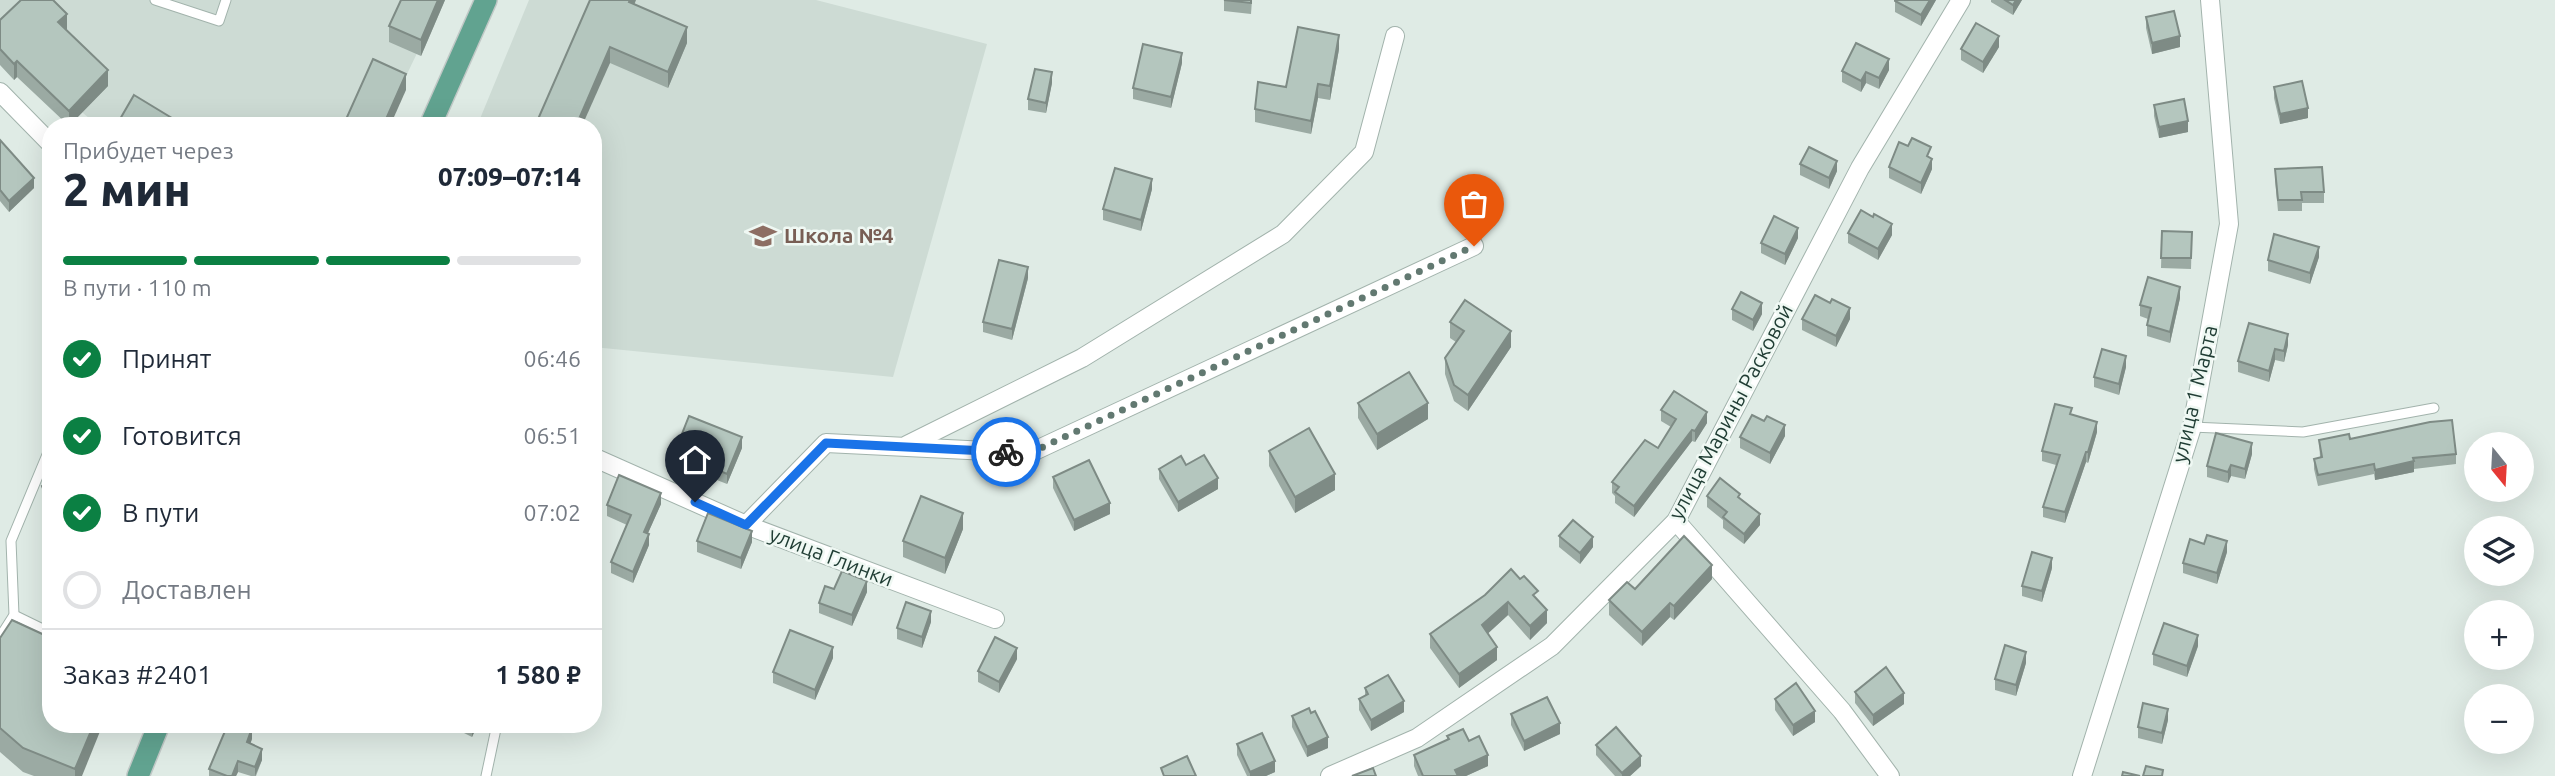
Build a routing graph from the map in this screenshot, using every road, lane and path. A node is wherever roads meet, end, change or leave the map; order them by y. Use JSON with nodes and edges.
{"nodes":[{"id":1,"x":155,"y":0,"type":"edge"},
{"id":2,"x":226,"y":0,"type":"edge"},
{"id":3,"x":486,"y":0,"type":"edge"},
{"id":4,"x":1961,"y":0,"type":"edge"},
{"id":5,"x":2210,"y":0,"type":"edge"},
{"id":6,"x":1395,"y":36,"type":"dead end"},
{"id":7,"x":0,"y":92,"type":"edge"},
{"id":8,"x":434,"y":117,"type":"edge"},
{"id":9,"x":42,"y":135,"type":"edge"},
{"id":10,"x":1474,"y":246,"type":"dead end"},
{"id":11,"x":2434,"y":408,"type":"dead end"},
{"id":12,"x":2192,"y":427,"type":"junction"},
{"id":13,"x":903,"y":447,"type":"junction"},
{"id":14,"x":602,"y":461,"type":"edge"},
{"id":15,"x":42,"y":467,"type":"edge"},
{"id":16,"x":1676,"y":522,"type":"junction"},
{"id":17,"x":746,"y":525,"type":"junction"},
{"id":18,"x":15,"y":615,"type":"junction"},
{"id":19,"x":995,"y":618,"type":"dead end"},
{"id":20,"x":42,"y":628,"type":"edge"},
{"id":21,"x":0,"y":637,"type":"edge"},
{"id":22,"x":155,"y":733,"type":"edge"},
{"id":23,"x":495,"y":733,"type":"edge"},
{"id":24,"x":138,"y":776,"type":"edge"},
{"id":25,"x":486,"y":776,"type":"edge"},
{"id":26,"x":1330,"y":776,"type":"edge"},
{"id":27,"x":1889,"y":776,"type":"edge"},
{"id":28,"x":2082,"y":776,"type":"edge"}],
"edges":[{"from":1,"to":2,"type":"lane"},
{"from":3,"to":8,"type":"main road"},
{"from":4,"to":16,"type":"street","name":"улица Марины Расковой"},
{"from":5,"to":12,"type":"street","name":"улица 1 Марта"},
{"from":6,"to":13,"type":"street"},
{"from":7,"to":9,"type":"street"},
{"from":10,"to":13,"type":"street"},
{"from":11,"to":12,"type":"lane"},
{"from":12,"to":28,"type":"street","name":"улица 1 Марта"},
{"from":13,"to":17,"type":"street"},
{"from":14,"to":17,"type":"street","name":"улица Глинки"},
{"from":15,"to":18,"type":"lane"},
{"from":16,"to":26,"type":"street","name":"улица Марины Расковой"},
{"from":16,"to":27,"type":"street"},
{"from":17,"to":19,"type":"street","name":"улица Глинки"},
{"from":18,"to":20,"type":"lane"},
{"from":18,"to":21,"type":"lane"},
{"from":22,"to":24,"type":"main road"},
{"from":23,"to":25,"type":"lane"}]}
